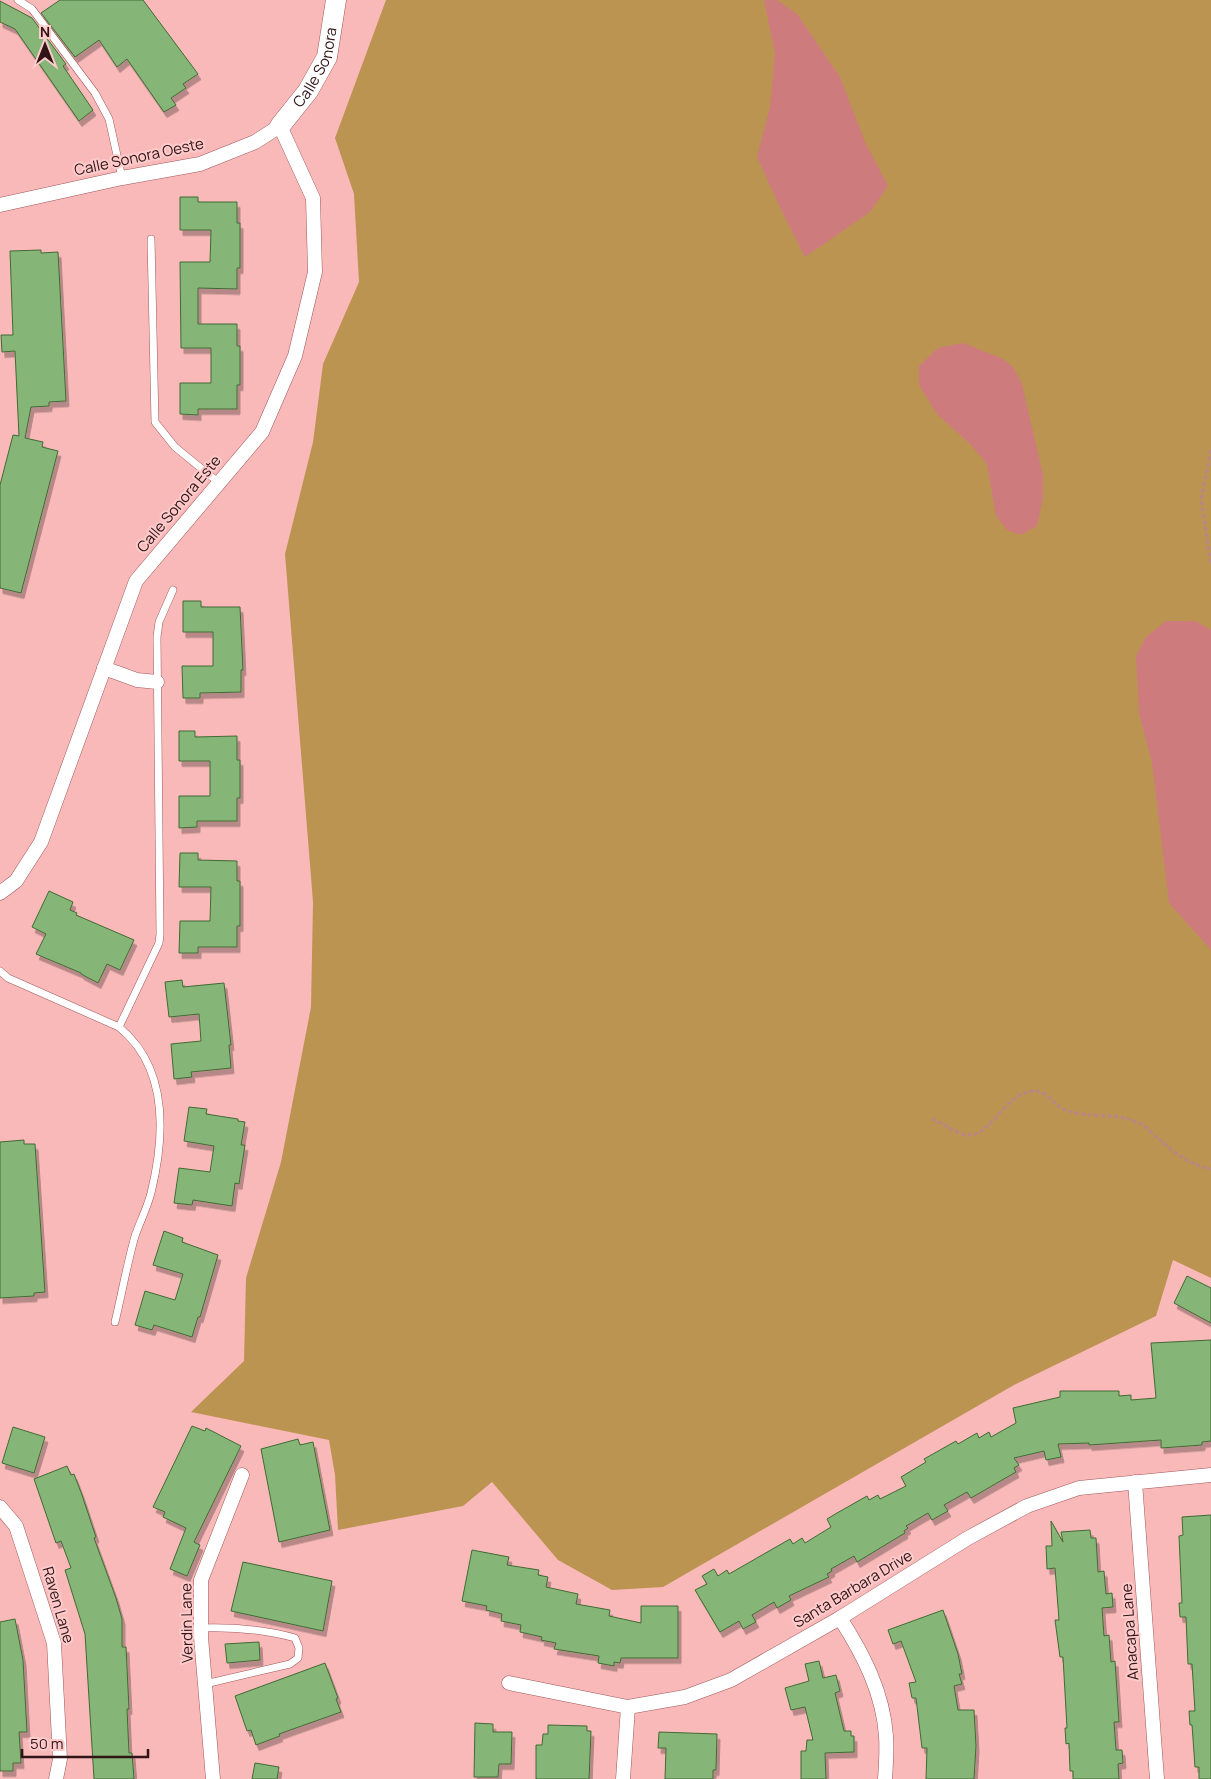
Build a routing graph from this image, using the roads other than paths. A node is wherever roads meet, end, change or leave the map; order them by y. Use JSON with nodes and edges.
{"nodes":[{"id":1,"x":18,"y":0,"type":"edge"},
{"id":2,"x":336,"y":0,"type":"edge"},
{"id":3,"x":280,"y":126,"type":"junction"},
{"id":4,"x":122,"y":178,"type":"junction"},
{"id":5,"x":0,"y":205,"type":"edge"},
{"id":6,"x":150,"y":239,"type":"dead end"},
{"id":7,"x":218,"y":482,"type":"junction"},
{"id":8,"x":173,"y":590,"type":"dead end"},
{"id":9,"x":104,"y":668,"type":"junction"},
{"id":10,"x":157,"y":682,"type":"junction"},
{"id":11,"x":0,"y":893,"type":"edge"},
{"id":12,"x":0,"y":971,"type":"edge"},
{"id":13,"x":119,"y":1027,"type":"junction"},
{"id":14,"x":115,"y":1322,"type":"dead end"},
{"id":15,"x":242,"y":1475,"type":"dead end"},
{"id":16,"x":1211,"y":1475,"type":"edge"},
{"id":17,"x":1136,"y":1482,"type":"junction"},
{"id":18,"x":0,"y":1507,"type":"edge"},
{"id":19,"x":840,"y":1618,"type":"junction"},
{"id":20,"x":200,"y":1628,"type":"junction"},
{"id":21,"x":509,"y":1683,"type":"dead end"},
{"id":22,"x":204,"y":1684,"type":"junction"},
{"id":23,"x":628,"y":1707,"type":"junction"},
{"id":24,"x":56,"y":1779,"type":"edge"},
{"id":25,"x":212,"y":1779,"type":"edge"},
{"id":26,"x":623,"y":1779,"type":"edge"},
{"id":27,"x":885,"y":1779,"type":"edge"},
{"id":28,"x":1157,"y":1779,"type":"edge"}],
"edges":[{"from":1,"to":4,"type":"lane"},
{"from":2,"to":3,"type":"street","name":"Calle Sonora"},
{"from":3,"to":4,"type":"street","name":"Calle Sonora Oeste"},
{"from":3,"to":7,"type":"street","name":"Calle Sonora Este"},
{"from":4,"to":5,"type":"street","name":"Calle Sonora Oeste"},
{"from":6,"to":7,"type":"lane"},
{"from":7,"to":9,"type":"street","name":"Calle Sonora Este"},
{"from":8,"to":10,"type":"lane"},
{"from":9,"to":10,"type":"street"},
{"from":9,"to":11,"type":"street","name":"Calle Sonora Este"},
{"from":10,"to":13,"type":"lane"},
{"from":12,"to":13,"type":"lane"},
{"from":13,"to":14,"type":"lane"},
{"from":15,"to":20,"type":"street","name":"Verdin Lane"},
{"from":16,"to":17,"type":"street","name":"Santa Barbara Drive"},
{"from":17,"to":19,"type":"street","name":"Santa Barbara Drive"},
{"from":17,"to":28,"type":"street","name":"Anacapa Lane"},
{"from":18,"to":24,"type":"street","name":"Raven Lane"},
{"from":19,"to":23,"type":"street","name":"Santa Barbara Drive"},
{"from":19,"to":27,"type":"street"},
{"from":20,"to":22,"type":"street","name":"Verdin Lane"},
{"from":20,"to":22,"type":"lane"},
{"from":21,"to":23,"type":"street","name":"Santa Barbara Drive"},
{"from":22,"to":25,"type":"street","name":"Verdin Lane"},
{"from":23,"to":26,"type":"street"}]}
